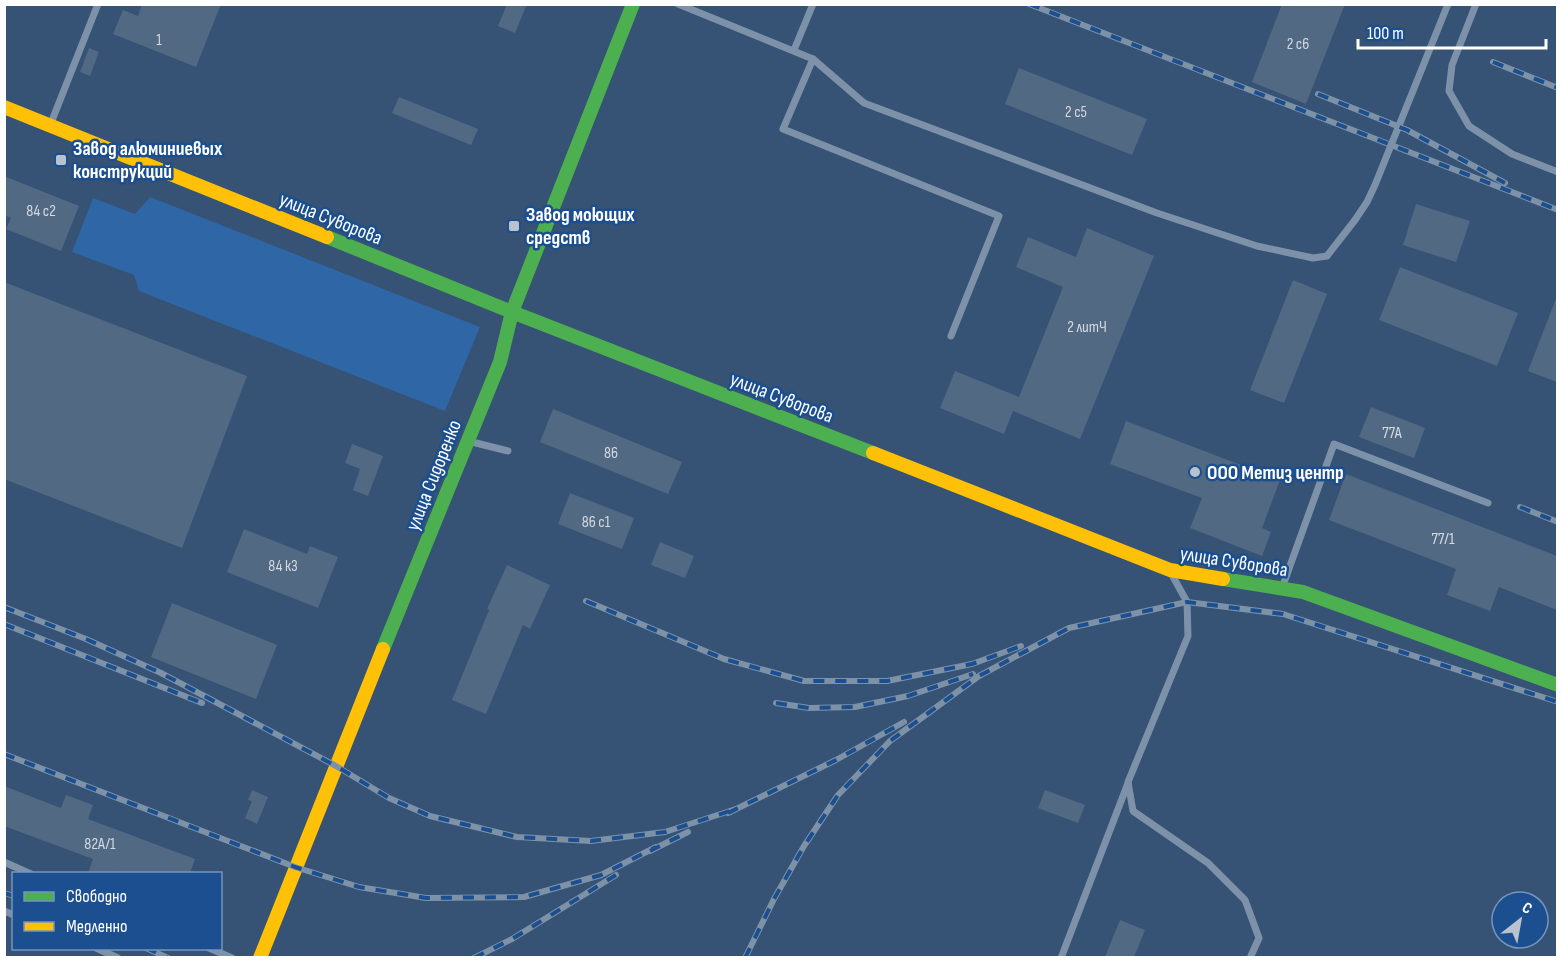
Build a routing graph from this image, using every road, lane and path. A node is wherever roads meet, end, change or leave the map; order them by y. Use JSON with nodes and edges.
{"nodes":[{"id":1,"x":98,"y":4,"type":"edge"},
{"id":2,"x":633,"y":4,"type":"edge"},
{"id":3,"x":678,"y":4,"type":"edge"},
{"id":4,"x":813,"y":4,"type":"edge"},
{"id":5,"x":1448,"y":4,"type":"edge"},
{"id":6,"x":1476,"y":4,"type":"edge"},
{"id":7,"x":794,"y":50,"type":"junction"},
{"id":8,"x":813,"y":59,"type":"junction"},
{"id":9,"x":4,"y":107,"type":"edge"},
{"id":10,"x":50,"y":126,"type":"junction"},
{"id":11,"x":1557,"y":172,"type":"edge"},
{"id":12,"x":512,"y":312,"type":"junction"},
{"id":13,"x":951,"y":336,"type":"dead end"},
{"id":14,"x":468,"y":441,"type":"junction"},
{"id":15,"x":508,"y":451,"type":"dead end"},
{"id":16,"x":1488,"y":503,"type":"dead end"},
{"id":17,"x":1170,"y":570,"type":"junction"},
{"id":18,"x":1282,"y":588,"type":"junction"},
{"id":19,"x":1557,"y":685,"type":"edge"},
{"id":20,"x":1128,"y":782,"type":"junction"},
{"id":21,"x":4,"y":862,"type":"edge"},
{"id":22,"x":29,"y":872,"type":"edge"},
{"id":23,"x":101,"y":950,"type":"edge"},
{"id":24,"x":214,"y":950,"type":"edge"},
{"id":25,"x":118,"y":957,"type":"edge"},
{"id":26,"x":231,"y":957,"type":"edge"},
{"id":27,"x":260,"y":957,"type":"edge"},
{"id":28,"x":1061,"y":957,"type":"edge"},
{"id":29,"x":1250,"y":957,"type":"edge"}],
"edges":[{"from":1,"to":10,"type":"lane"},
{"from":2,"to":12,"type":"street","name":"улица Сидоренко"},
{"from":3,"to":7,"type":"lane"},
{"from":4,"to":7,"type":"lane"},
{"from":5,"to":8,"type":"lane"},
{"from":6,"to":11,"type":"lane"},
{"from":7,"to":8,"type":"lane"},
{"from":8,"to":13,"type":"lane"},
{"from":9,"to":10,"type":"street","name":"улица Суворова"},
{"from":10,"to":12,"type":"street","name":"улица Суворова"},
{"from":12,"to":14,"type":"street","name":"улица Сидоренко"},
{"from":12,"to":17,"type":"street","name":"улица Суворова"},
{"from":14,"to":15,"type":"lane"},
{"from":14,"to":27,"type":"street","name":"улица Сидоренко"},
{"from":16,"to":18,"type":"lane"},
{"from":17,"to":18,"type":"street","name":"улица Суворова"},
{"from":17,"to":20,"type":"lane"},
{"from":18,"to":19,"type":"street","name":"улица Суворова"},
{"from":20,"to":28,"type":"lane"},
{"from":20,"to":29,"type":"lane"},
{"from":21,"to":22,"type":"lane"},
{"from":23,"to":25,"type":"lane"},
{"from":24,"to":26,"type":"lane"}]}
